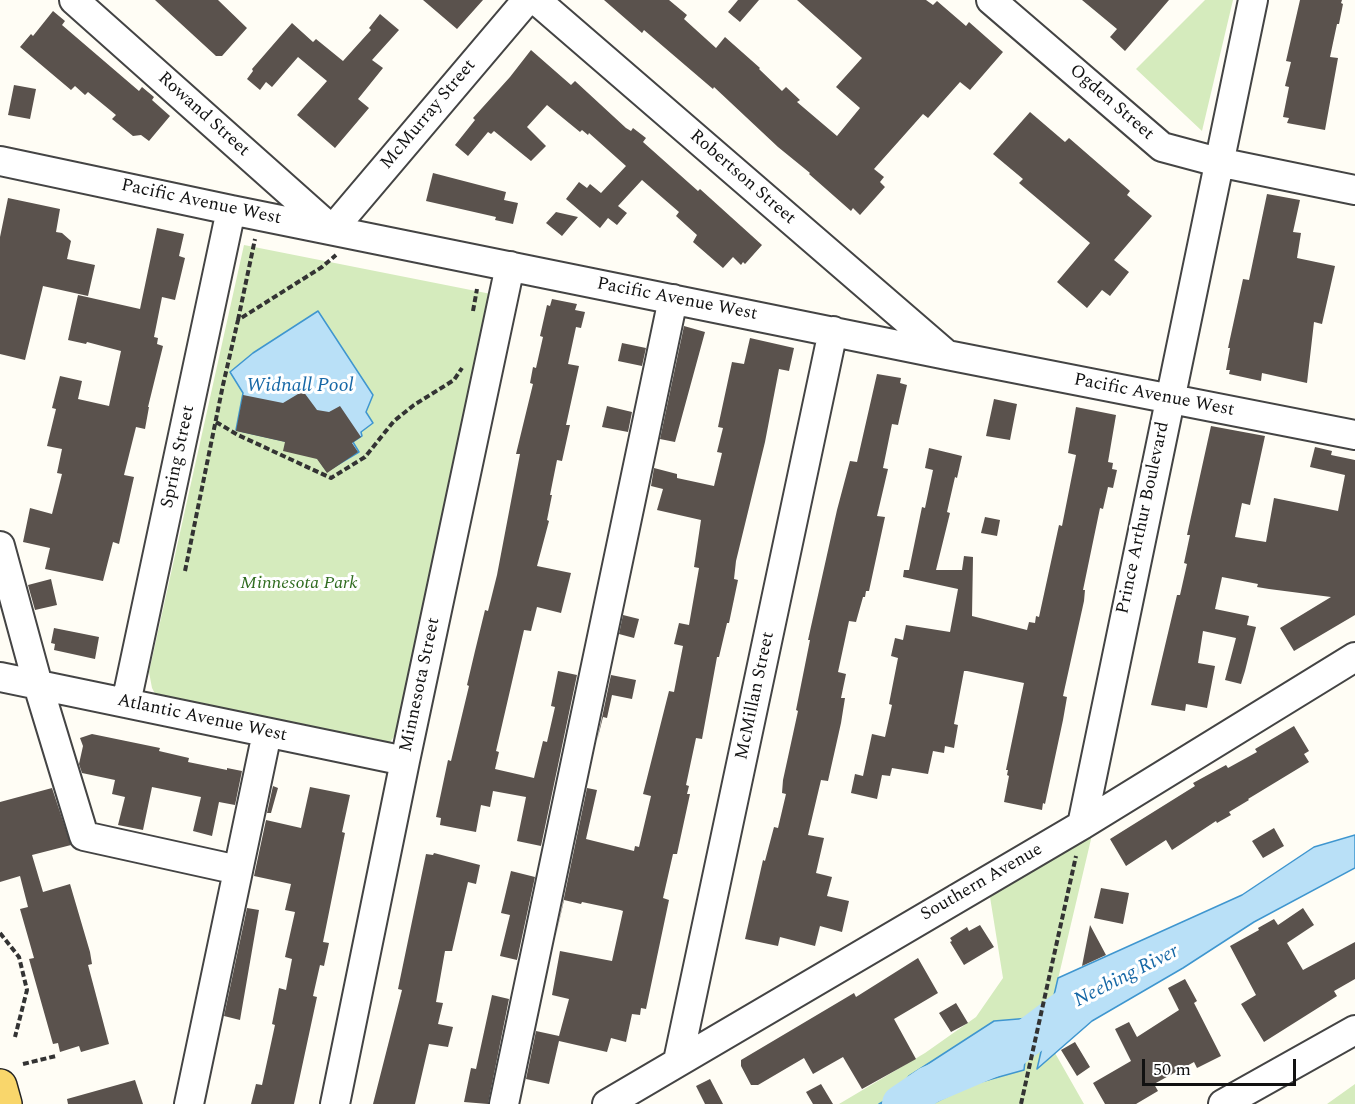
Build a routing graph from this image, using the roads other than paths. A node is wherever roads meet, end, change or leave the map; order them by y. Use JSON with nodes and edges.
{"nodes":[{"id":1,"x":74,"y":0,"type":"edge"},
{"id":2,"x":527,"y":0,"type":"edge"},
{"id":3,"x":537,"y":0,"type":"edge"},
{"id":4,"x":991,"y":0,"type":"edge"},
{"id":5,"x":1253,"y":0,"type":"edge"},
{"id":6,"x":0,"y":161,"type":"edge"},
{"id":7,"x":1218,"y":162,"type":"junction"},
{"id":8,"x":1355,"y":190,"type":"edge"},
{"id":9,"x":231,"y":210,"type":"junction"},
{"id":10,"x":335,"y":241,"type":"junction"},
{"id":11,"x":510,"y":267,"type":"junction"},
{"id":12,"x":674,"y":299,"type":"junction"},
{"id":13,"x":833,"y":331,"type":"junction"},
{"id":14,"x":947,"y":355,"type":"junction"},
{"id":15,"x":1169,"y":399,"type":"junction"},
{"id":16,"x":1355,"y":435,"type":"edge"},
{"id":17,"x":0,"y":546,"type":"edge"},
{"id":18,"x":1355,"y":657,"type":"edge"},
{"id":19,"x":0,"y":677,"type":"edge"},
{"id":20,"x":38,"y":685,"type":"junction"},
{"id":21,"x":126,"y":703,"type":"junction"},
{"id":22,"x":267,"y":733,"type":"junction"},
{"id":23,"x":405,"y":761,"type":"junction"},
{"id":24,"x":1082,"y":825,"type":"junction"},
{"id":25,"x":238,"y":870,"type":"junction"},
{"id":26,"x":1355,"y":1030,"type":"edge"},
{"id":27,"x":678,"y":1061,"type":"junction"},
{"id":28,"x":11,"y":1075,"type":"edge"},
{"id":29,"x":5,"y":1104,"type":"edge"},
{"id":30,"x":189,"y":1104,"type":"edge"},
{"id":31,"x":335,"y":1104,"type":"edge"},
{"id":32,"x":504,"y":1104,"type":"edge"},
{"id":33,"x":607,"y":1104,"type":"edge"},
{"id":34,"x":1223,"y":1104,"type":"edge"}],
"edges":[{"from":1,"to":10,"type":"street","name":"Rowand Street"},
{"from":2,"to":10,"type":"street","name":"McMurray Street"},
{"from":3,"to":14,"type":"street","name":"Robertson Street"},
{"from":4,"to":7,"type":"street","name":"Ogden Street"},
{"from":5,"to":7,"type":"street","name":"Prince Arthur Boulevard"},
{"from":6,"to":9,"type":"street","name":"Pacific Avenue West"},
{"from":7,"to":8,"type":"street","name":"Ogden Street"},
{"from":7,"to":15,"type":"street","name":"Prince Arthur Boulevard"},
{"from":9,"to":10,"type":"street","name":"Pacific Avenue West"},
{"from":9,"to":21,"type":"street","name":"Spring Street"},
{"from":10,"to":11,"type":"street","name":"Pacific Avenue West"},
{"from":11,"to":12,"type":"street","name":"Pacific Avenue West"},
{"from":11,"to":23,"type":"street","name":"Minnesota Street"},
{"from":12,"to":13,"type":"street","name":"Pacific Avenue West"},
{"from":12,"to":32,"type":"street"},
{"from":13,"to":14,"type":"street","name":"Pacific Avenue West"},
{"from":13,"to":27,"type":"street","name":"McMillan Street"},
{"from":14,"to":15,"type":"street","name":"Pacific Avenue West"},
{"from":15,"to":16,"type":"street","name":"Pacific Avenue West"},
{"from":15,"to":24,"type":"street","name":"Prince Arthur Boulevard"},
{"from":17,"to":20,"type":"street"},
{"from":18,"to":24,"type":"street","name":"Southern Avenue"},
{"from":19,"to":20,"type":"street","name":"Atlantic Avenue West"},
{"from":20,"to":21,"type":"street","name":"Atlantic Avenue West"},
{"from":20,"to":25,"type":"street"},
{"from":21,"to":22,"type":"street","name":"Atlantic Avenue West"},
{"from":22,"to":23,"type":"street","name":"Atlantic Avenue West"},
{"from":22,"to":25,"type":"street"},
{"from":23,"to":31,"type":"street","name":"Minnesota Street"},
{"from":24,"to":27,"type":"street","name":"Southern Avenue"},
{"from":25,"to":30,"type":"street"},
{"from":26,"to":34,"type":"street"},
{"from":27,"to":33,"type":"street","name":"Southern Avenue"},
{"from":28,"to":29,"type":"main road"}]}
